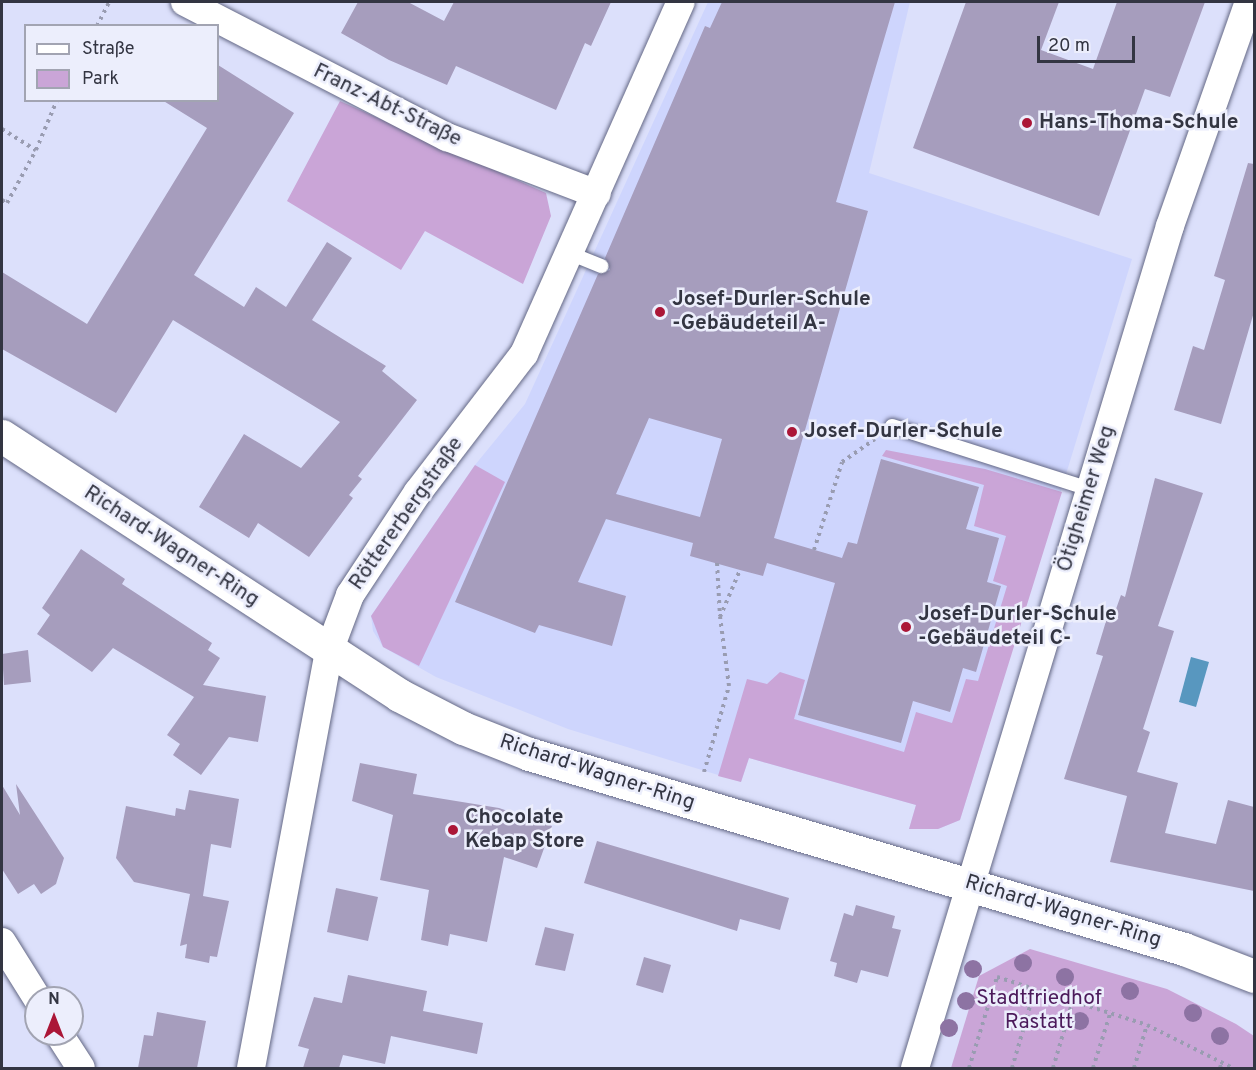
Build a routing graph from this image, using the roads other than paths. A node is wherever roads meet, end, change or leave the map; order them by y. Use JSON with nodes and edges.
{"nodes":[{"id":1,"x":184,"y":2,"type":"edge"},
{"id":2,"x":681,"y":2,"type":"edge"},
{"id":3,"x":1249,"y":2,"type":"edge"},
{"id":4,"x":597,"y":194,"type":"junction"},
{"id":5,"x":569,"y":253,"type":"junction"},
{"id":6,"x":602,"y":266,"type":"dead end"},
{"id":7,"x":892,"y":426,"type":"road end"},
{"id":8,"x":2,"y":436,"type":"edge"},
{"id":9,"x":1090,"y":489,"type":"junction"},
{"id":10,"x":329,"y":651,"type":"junction"},
{"id":11,"x":969,"y":883,"type":"junction"},
{"id":12,"x":2,"y":942,"type":"edge"},
{"id":13,"x":1254,"y":976,"type":"edge"},
{"id":14,"x":30,"y":986,"type":"edge"},
{"id":15,"x":67,"y":1046,"type":"edge"},
{"id":16,"x":81,"y":1068,"type":"edge"},
{"id":17,"x":251,"y":1068,"type":"edge"},
{"id":18,"x":915,"y":1068,"type":"edge"}],
"edges":[{"from":1,"to":4,"type":"street","name":"Franz-Abt-Straße"},
{"from":2,"to":4,"type":"street","name":"Röttererbergstraße"},
{"from":3,"to":9,"type":"street","name":"Ötigheimer Weg"},
{"from":4,"to":5,"type":"street","name":"Röttererbergstraße"},
{"from":5,"to":6,"type":"lane"},
{"from":5,"to":10,"type":"street","name":"Röttererbergstraße"},
{"from":7,"to":9,"type":"lane"},
{"from":8,"to":10,"type":"street","name":"Richard-Wagner-Ring"},
{"from":9,"to":11,"type":"street","name":"Ötigheimer Weg"},
{"from":10,"to":11,"type":"street","name":"Richard-Wagner-Ring"},
{"from":10,"to":17,"type":"street","name":"Röttererbergstraße"},
{"from":11,"to":13,"type":"street","name":"Richard-Wagner-Ring"},
{"from":11,"to":18,"type":"street","name":"Ötigheimer Weg"},
{"from":12,"to":14,"type":"street"},
{"from":15,"to":16,"type":"street"}]}
